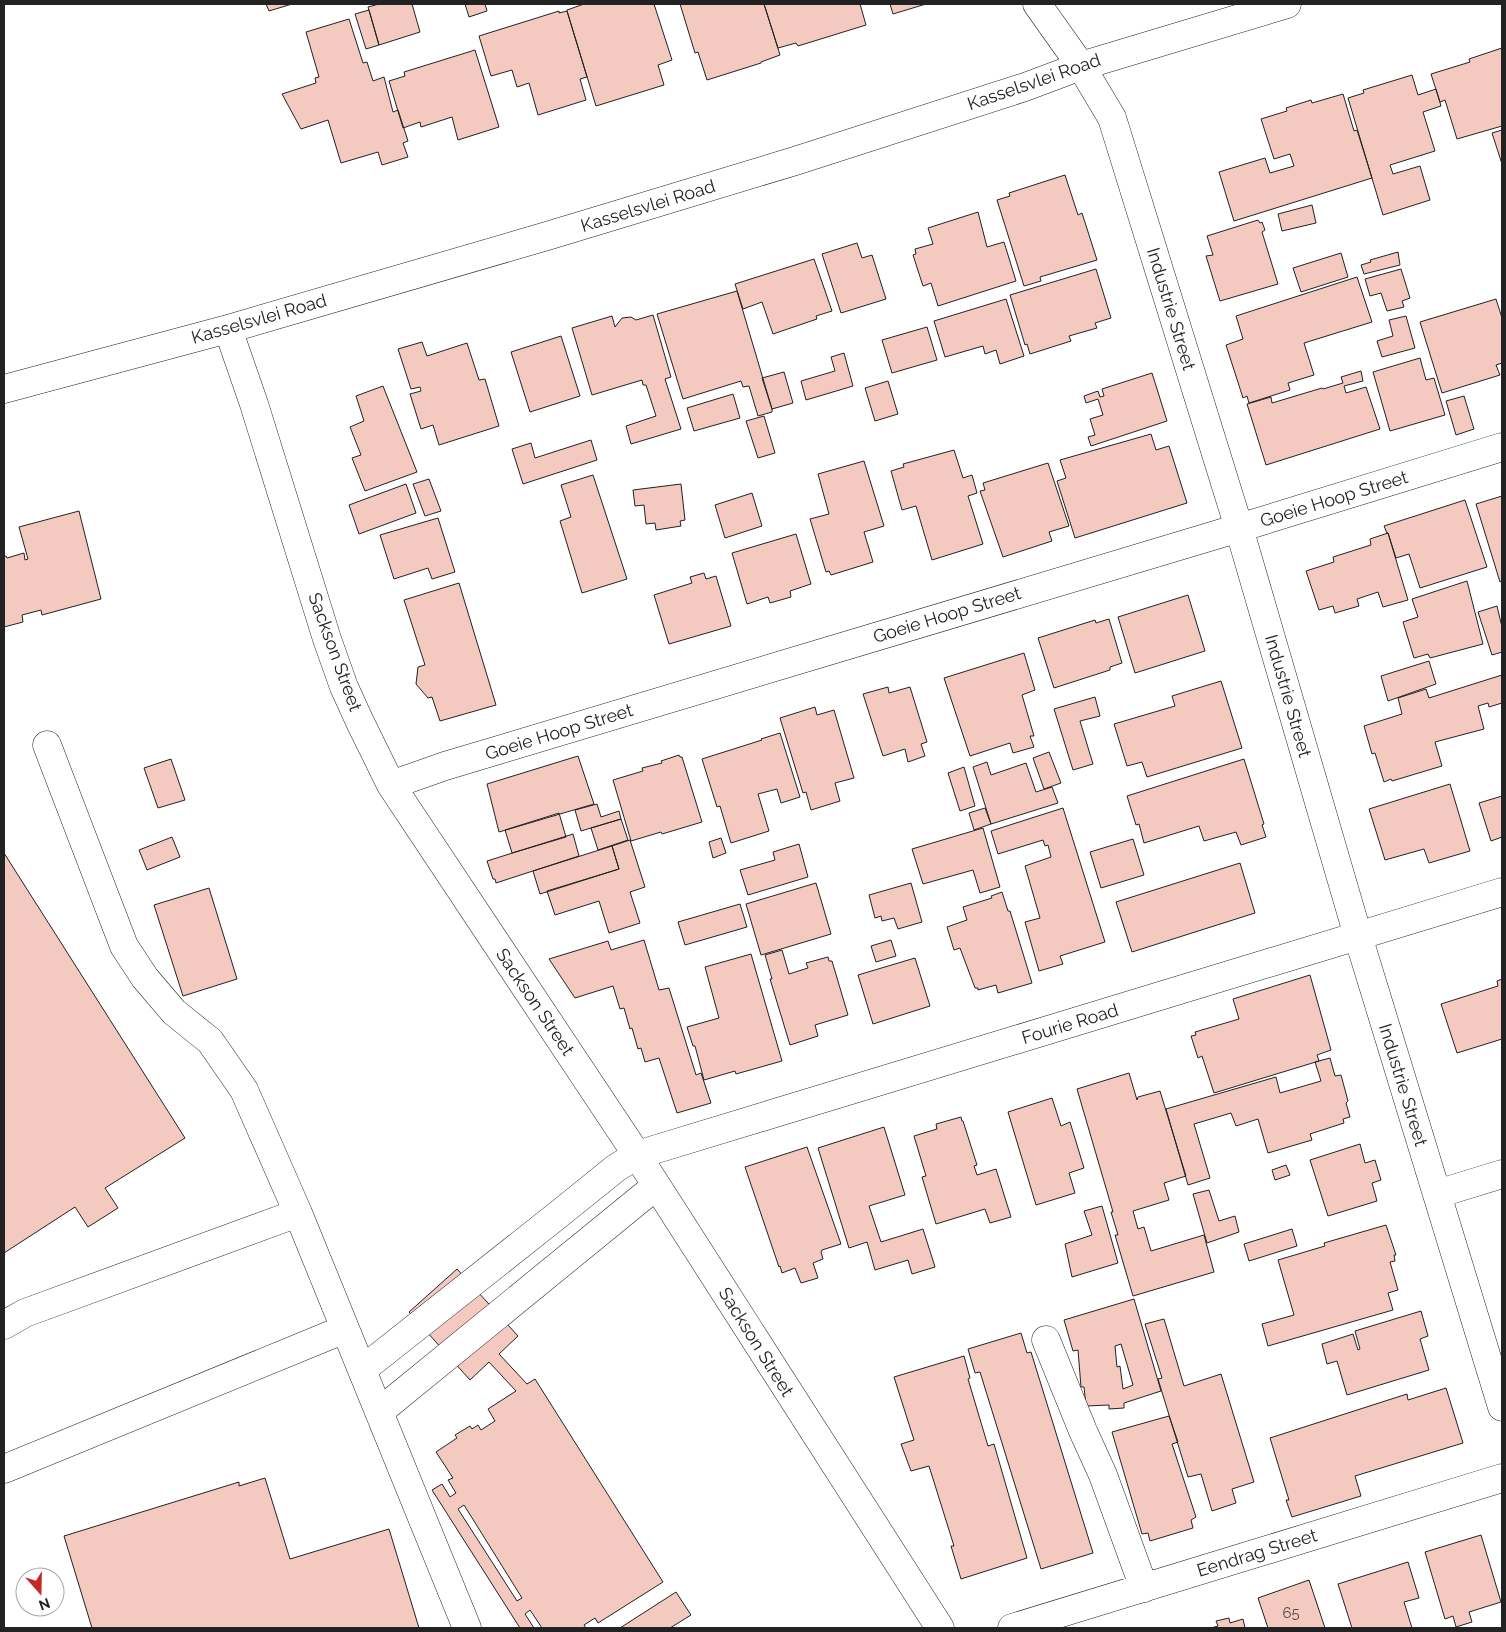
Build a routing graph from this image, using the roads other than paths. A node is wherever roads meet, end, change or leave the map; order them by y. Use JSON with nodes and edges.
{"nodes":[{"id":1,"x":1037,"y":4,"type":"edge"},
{"id":2,"x":1287,"y":4,"type":"edge"},
{"id":3,"x":1081,"y":66,"type":"junction"},
{"id":4,"x":228,"y":329,"type":"junction"},
{"id":5,"x":4,"y":389,"type":"edge"},
{"id":6,"x":1502,"y":447,"type":"edge"},
{"id":7,"x":1239,"y":528,"type":"junction"},
{"id":8,"x":47,"y":745,"type":"dead end"},
{"id":9,"x":391,"y":785,"type":"junction"},
{"id":10,"x":1502,"y":892,"type":"edge"},
{"id":11,"x":1358,"y":936,"type":"junction"},
{"id":12,"x":637,"y":1155,"type":"junction"},
{"id":13,"x":1502,"y":1174,"type":"edge"},
{"id":14,"x":656,"y":1186,"type":"junction"},
{"id":15,"x":1437,"y":1194,"type":"junction"},
{"id":16,"x":298,"y":1214,"type":"junction"},
{"id":17,"x":4,"y":1325,"type":"edge"},
{"id":18,"x":345,"y":1329,"type":"junction"},
{"id":19,"x":1046,"y":1340,"type":"dead end"},
{"id":20,"x":362,"y":1370,"type":"junction"},
{"id":21,"x":1502,"y":1407,"type":"edge"},
{"id":22,"x":379,"y":1412,"type":"junction"},
{"id":23,"x":4,"y":1469,"type":"edge"},
{"id":24,"x":1502,"y":1478,"type":"edge"},
{"id":25,"x":1144,"y":1588,"type":"junction"},
{"id":26,"x":467,"y":1628,"type":"edge"},
{"id":27,"x":940,"y":1628,"type":"edge"},
{"id":28,"x":1012,"y":1628,"type":"edge"}],
"edges":[{"from":1,"to":3,"type":"street","name":"Industrie Street"},
{"from":2,"to":3,"type":"street","name":"Kasselsvlei Road"},
{"from":3,"to":4,"type":"street","name":"Kasselsvlei Road"},
{"from":3,"to":7,"type":"street","name":"Industrie Street"},
{"from":4,"to":5,"type":"street","name":"Kasselsvlei Road"},
{"from":4,"to":9,"type":"street","name":"Sackson Street"},
{"from":6,"to":7,"type":"street","name":"Goeie Hoop Street"},
{"from":7,"to":9,"type":"street","name":"Goeie Hoop Street"},
{"from":7,"to":11,"type":"street","name":"Industrie Street"},
{"from":8,"to":16,"type":"street"},
{"from":9,"to":12,"type":"street","name":"Sackson Street"},
{"from":10,"to":11,"type":"street","name":"Fourie Road"},
{"from":11,"to":12,"type":"street","name":"Fourie Road"},
{"from":11,"to":15,"type":"street","name":"Industrie Street"},
{"from":12,"to":14,"type":"street","name":"Sackson Street"},
{"from":12,"to":20,"type":"street","name":"Fourie Road"},
{"from":13,"to":15,"type":"street"},
{"from":14,"to":22,"type":"street"},
{"from":14,"to":27,"type":"street","name":"Sackson Street"},
{"from":15,"to":21,"type":"street","name":"Industrie Street"},
{"from":16,"to":17,"type":"street"},
{"from":16,"to":18,"type":"street"},
{"from":18,"to":20,"type":"street"},
{"from":18,"to":23,"type":"street"},
{"from":19,"to":25,"type":"street"},
{"from":20,"to":22,"type":"street"},
{"from":22,"to":26,"type":"street"},
{"from":24,"to":25,"type":"street","name":"Eendrag Street"},
{"from":25,"to":28,"type":"street","name":"Eendrag Street"}]}
